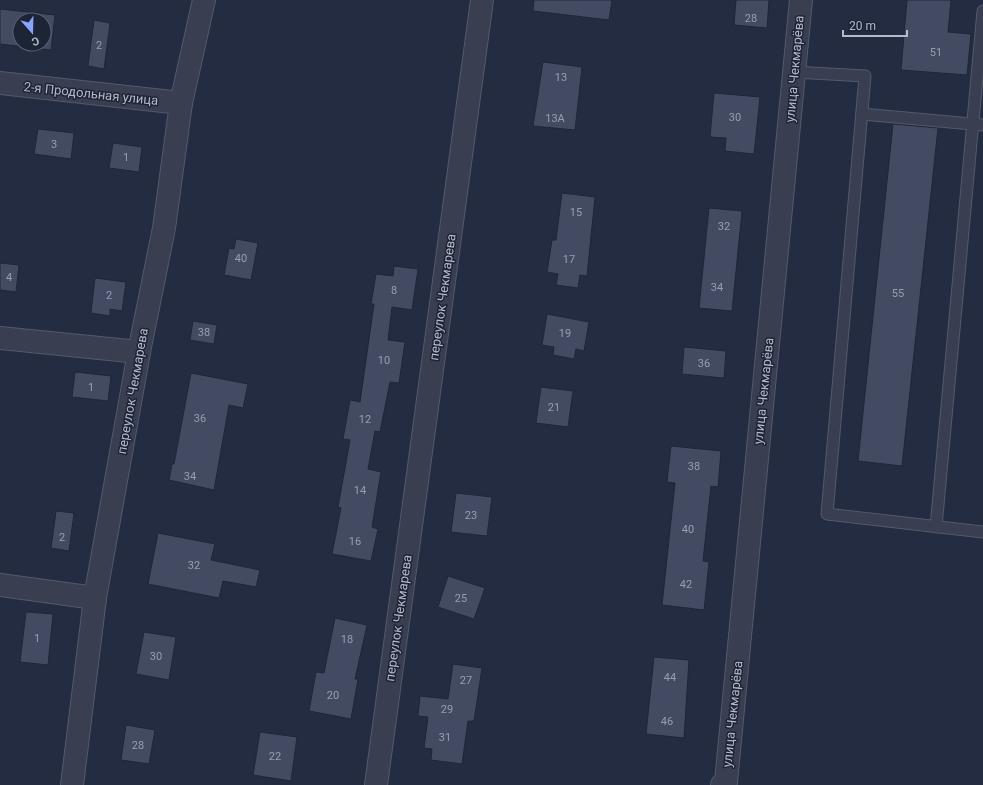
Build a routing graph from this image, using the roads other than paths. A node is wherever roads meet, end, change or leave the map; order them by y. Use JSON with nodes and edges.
{"nodes":[{"id":1,"x":204,"y":0,"type":"edge"},
{"id":2,"x":482,"y":0,"type":"edge"},
{"id":3,"x":801,"y":0,"type":"edge"},
{"id":4,"x":983,"y":11,"type":"edge"},
{"id":5,"x":794,"y":72,"type":"junction"},
{"id":6,"x":0,"y":83,"type":"edge"},
{"id":7,"x":181,"y":103,"type":"junction"},
{"id":8,"x":862,"y":114,"type":"junction"},
{"id":9,"x":978,"y":124,"type":"edge"},
{"id":10,"x":0,"y":338,"type":"edge"},
{"id":11,"x":139,"y":352,"type":"junction"},
{"id":12,"x":936,"y":527,"type":"junction"},
{"id":13,"x":983,"y":532,"type":"edge"},
{"id":14,"x":0,"y":586,"type":"edge"},
{"id":15,"x":94,"y":598,"type":"junction"},
{"id":16,"x":724,"y":784,"type":"edge"},
{"id":17,"x":72,"y":785,"type":"edge"},
{"id":18,"x":376,"y":785,"type":"edge"}],
"edges":[{"from":1,"to":7,"type":"street","name":"переулок Чекмарева"},
{"from":2,"to":18,"type":"street","name":"переулок Чекмарева"},
{"from":3,"to":5,"type":"street","name":"улица Чекмарёва"},
{"from":4,"to":9,"type":"lane"},
{"from":5,"to":8,"type":"lane"},
{"from":5,"to":16,"type":"street","name":"улица Чекмарёва"},
{"from":6,"to":7,"type":"street","name":"2-я Продольная улица"},
{"from":7,"to":11,"type":"street","name":"переулок Чекмарева"},
{"from":8,"to":9,"type":"lane"},
{"from":8,"to":12,"type":"lane"},
{"from":9,"to":12,"type":"lane"},
{"from":10,"to":11,"type":"street"},
{"from":11,"to":15,"type":"street","name":"переулок Чекмарева"},
{"from":12,"to":13,"type":"lane"},
{"from":14,"to":15,"type":"street"},
{"from":15,"to":17,"type":"street","name":"переулок Чекмарева"}]}
